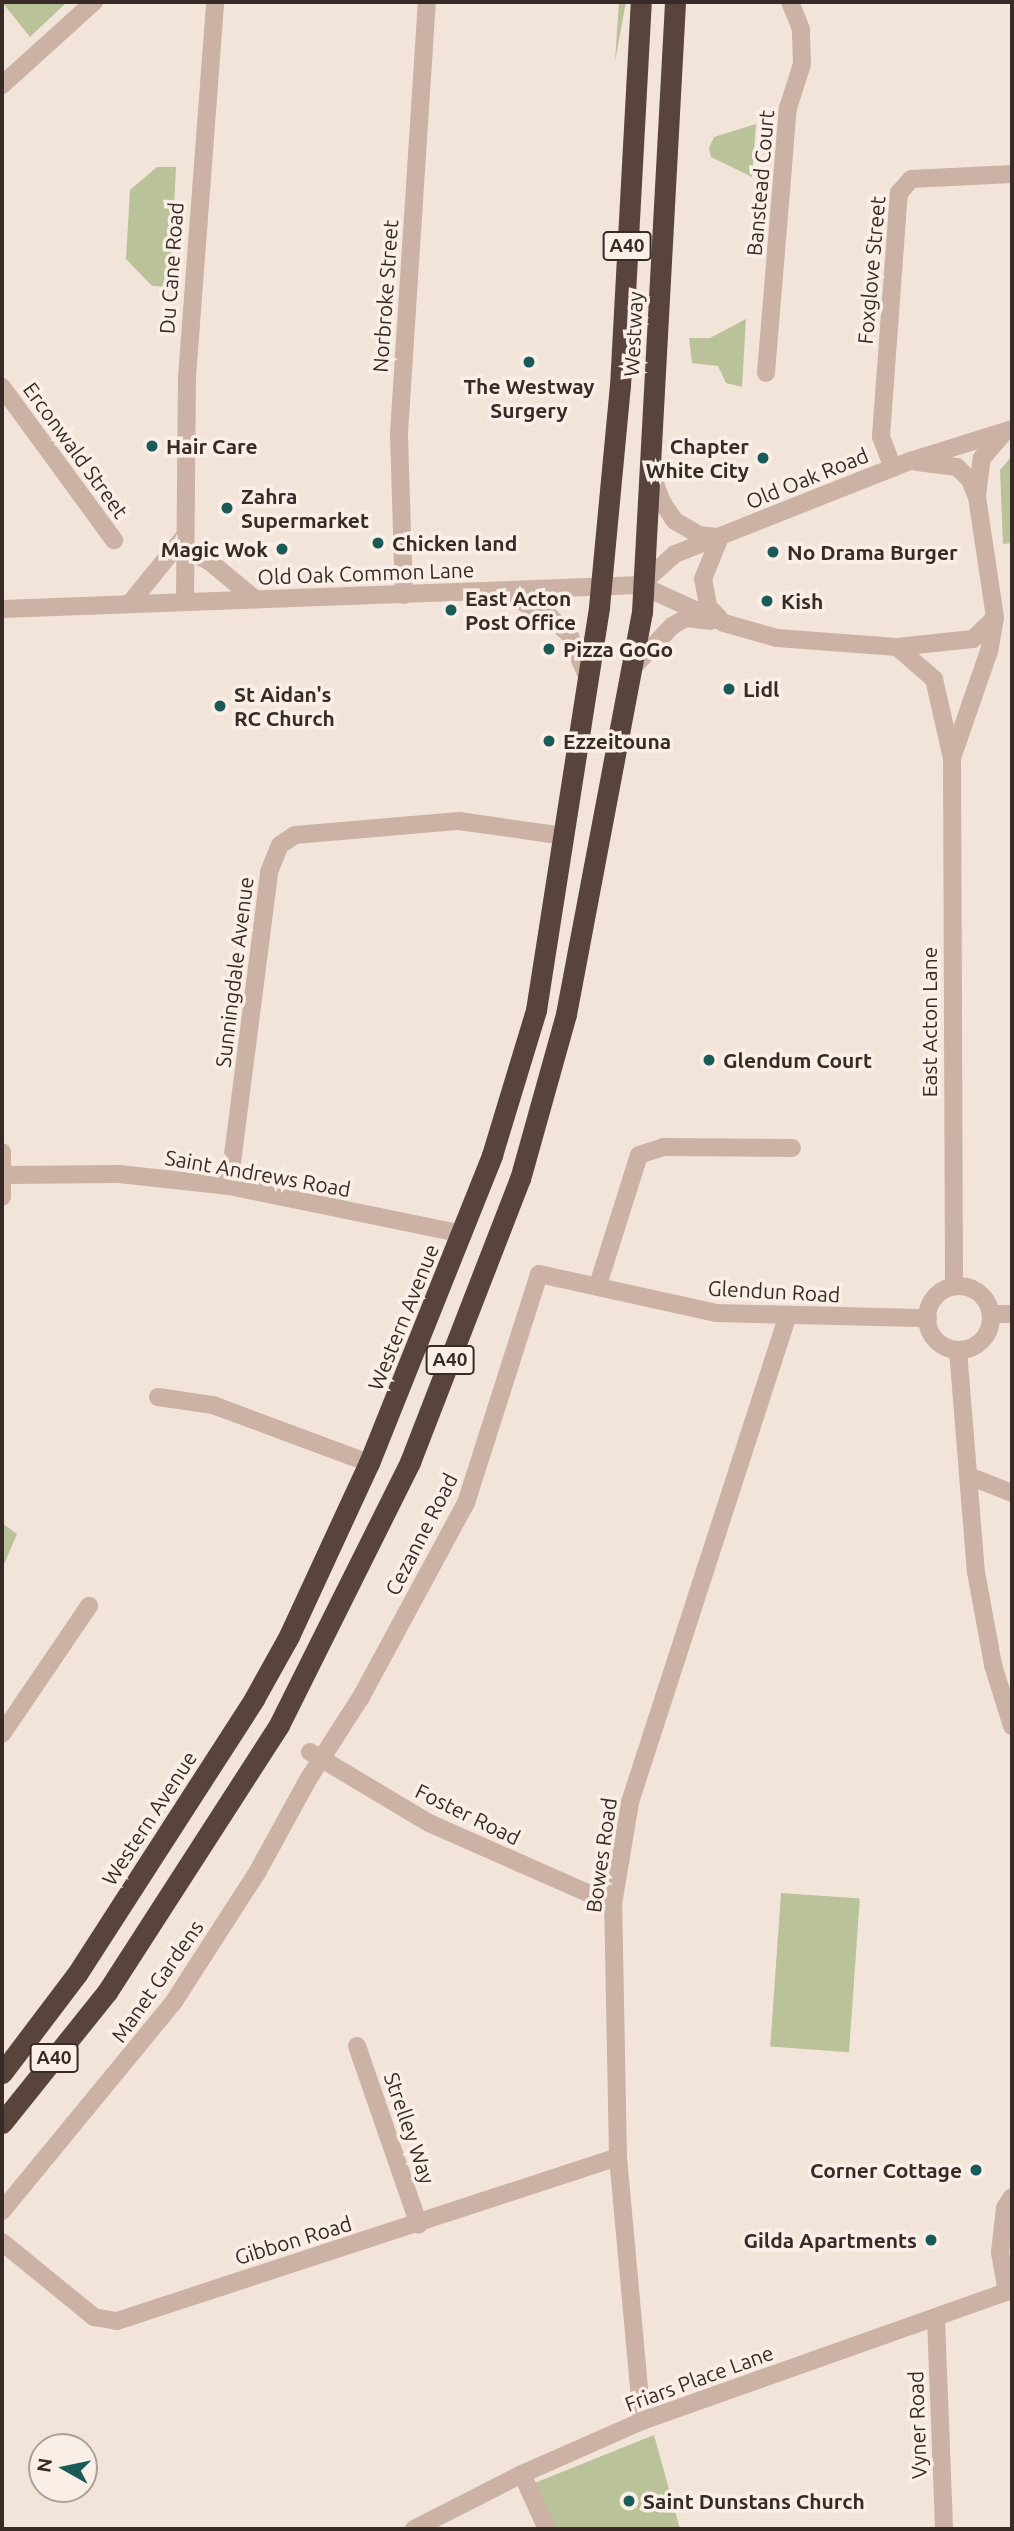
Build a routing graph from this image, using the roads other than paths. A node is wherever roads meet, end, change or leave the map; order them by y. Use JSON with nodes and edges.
{"nodes":[{"id":1,"x":94,"y":2,"type":"edge"},
{"id":2,"x":215,"y":2,"type":"edge"},
{"id":3,"x":427,"y":2,"type":"edge"},
{"id":4,"x":641,"y":2,"type":"edge"},
{"id":5,"x":675,"y":2,"type":"edge"},
{"id":6,"x":790,"y":2,"type":"edge"},
{"id":7,"x":2,"y":85,"type":"edge"},
{"id":8,"x":1012,"y":174,"type":"edge"},
{"id":9,"x":766,"y":373,"type":"dead end"},
{"id":10,"x":2,"y":387,"type":"edge"},
{"id":11,"x":1009,"y":430,"type":"edge"},
{"id":12,"x":650,"y":451,"type":"junction"},
{"id":13,"x":901,"y":465,"type":"junction"},
{"id":14,"x":610,"y":489,"type":"joint"},
{"id":15,"x":977,"y":497,"type":"junction"},
{"id":16,"x":720,"y":537,"type":"junction"},
{"id":17,"x":114,"y":540,"type":"dead end"},
{"id":18,"x":184,"y":543,"type":"junction"},
{"id":19,"x":640,"y":585,"type":"junction"},
{"id":20,"x":601,"y":587,"type":"junction"},
{"id":21,"x":504,"y":592,"type":"junction"},
{"id":22,"x":404,"y":595,"type":"junction"},
{"id":23,"x":255,"y":599,"type":"junction"},
{"id":24,"x":186,"y":601,"type":"junction"},
{"id":25,"x":131,"y":602,"type":"junction"},
{"id":26,"x":2,"y":609,"type":"edge"},
{"id":27,"x":995,"y":618,"type":"junction"},
{"id":28,"x":724,"y":623,"type":"junction"},
{"id":29,"x":897,"y":647,"type":"junction"},
{"id":30,"x":635,"y":665,"type":"junction"},
{"id":31,"x":588,"y":686,"type":"junction"},
{"id":32,"x":952,"y":758,"type":"junction"},
{"id":33,"x":565,"y":836,"type":"junction"},
{"id":34,"x":792,"y":1149,"type":"dead end"},
{"id":35,"x":2,"y":1152,"type":"edge"},
{"id":36,"x":3,"y":1175,"type":"edge"},
{"id":37,"x":229,"y":1186,"type":"junction"},
{"id":38,"x":2,"y":1197,"type":"edge"},
{"id":39,"x":463,"y":1234,"type":"junction"},
{"id":40,"x":538,"y":1274,"type":"joint"},
{"id":41,"x":598,"y":1285,"type":"junction"},
{"id":42,"x":954,"y":1286,"type":"junction"},
{"id":43,"x":991,"y":1314,"type":"junction"},
{"id":44,"x":1012,"y":1314,"type":"edge"},
{"id":45,"x":787,"y":1318,"type":"junction"},
{"id":46,"x":928,"y":1318,"type":"junction"},
{"id":47,"x":958,"y":1350,"type":"junction"},
{"id":48,"x":158,"y":1397,"type":"dead end"},
{"id":49,"x":369,"y":1463,"type":"junction"},
{"id":50,"x":969,"y":1476,"type":"junction"},
{"id":51,"x":1012,"y":1493,"type":"edge"},
{"id":52,"x":89,"y":1606,"type":"dead end"},
{"id":53,"x":1012,"y":1726,"type":"edge"},
{"id":54,"x":2,"y":1734,"type":"edge"},
{"id":55,"x":315,"y":1755,"type":"junction"},
{"id":56,"x":613,"y":1904,"type":"junction"},
{"id":57,"x":357,"y":2046,"type":"dead end"},
{"id":58,"x":9,"y":2053,"type":"edge"},
{"id":59,"x":2,"y":2073,"type":"edge"},
{"id":60,"x":2,"y":2123,"type":"edge"},
{"id":61,"x":618,"y":2157,"type":"junction"},
{"id":62,"x":1012,"y":2196,"type":"edge"},
{"id":63,"x":2,"y":2211,"type":"edge"},
{"id":64,"x":419,"y":2225,"type":"junction"},
{"id":65,"x":2,"y":2242,"type":"edge"},
{"id":66,"x":1010,"y":2291,"type":"edge"},
{"id":67,"x":936,"y":2319,"type":"junction"},
{"id":68,"x":642,"y":2421,"type":"junction"},
{"id":69,"x":523,"y":2473,"type":"junction"},
{"id":70,"x":414,"y":2529,"type":"edge"},
{"id":71,"x":547,"y":2529,"type":"edge"},
{"id":72,"x":944,"y":2529,"type":"edge"}],
"edges":[{"from":1,"to":7,"type":"street"},
{"from":2,"to":18,"type":"street","name":"Du Cane Road"},
{"from":3,"to":22,"type":"street","name":"Norbroke Street"},
{"from":4,"to":14,"type":"highway","name":"Westway","number":"A40"},
{"from":5,"to":12,"type":"highway","name":"Westway","number":"A40"},
{"from":6,"to":9,"type":"street","name":"Banstead Court"},
{"from":8,"to":13,"type":"street","name":"Foxglove Street"},
{"from":10,"to":17,"type":"street","name":"Erconwald Street"},
{"from":11,"to":13,"type":"street","name":"Old Oak Road"},
{"from":11,"to":15,"type":"street","name":"Old Oak Road"},
{"from":12,"to":16,"type":"street"},
{"from":12,"to":19,"type":"highway","name":"Westway","number":"A40"},
{"from":13,"to":15,"type":"street","name":"Old Oak Road"},
{"from":13,"to":16,"type":"street","name":"Old Oak Road"},
{"from":14,"to":20,"type":"highway","name":"Western Avenue","number":"A40"},
{"from":15,"to":27,"type":"street","name":"East Acton Lane"},
{"from":16,"to":19,"type":"street","name":"Old Oak Road"},
{"from":16,"to":28,"type":"street"},
{"from":18,"to":23,"type":"street"},
{"from":18,"to":24,"type":"street","name":"Du Cane Road"},
{"from":18,"to":25,"type":"street"},
{"from":19,"to":20,"type":"street","name":"Old Oak Common Lane"},
{"from":19,"to":28,"type":"street","name":"Old Oak Common Lane"},
{"from":19,"to":30,"type":"highway","number":"A40"},
{"from":20,"to":21,"type":"street","name":"Old Oak Common Lane"},
{"from":20,"to":31,"type":"highway","name":"Western Avenue","number":"A40"},
{"from":21,"to":22,"type":"street","name":"Old Oak Common Lane"},
{"from":21,"to":31,"type":"street"},
{"from":22,"to":23,"type":"street","name":"Old Oak Common Lane"},
{"from":23,"to":24,"type":"street","name":"Old Oak Common Lane"},
{"from":24,"to":25,"type":"street","name":"Old Oak Common Lane"},
{"from":25,"to":26,"type":"street","name":"Old Oak Common Lane"},
{"from":27,"to":29,"type":"street","name":"Old Oak Common Lane"},
{"from":27,"to":32,"type":"street","name":"East Acton Lane"},
{"from":28,"to":29,"type":"street","name":"Old Oak Common Lane"},
{"from":28,"to":30,"type":"street","name":"Old Oak Common Lane"},
{"from":29,"to":32,"type":"street","name":"East Acton Lane"},
{"from":30,"to":60,"type":"highway","number":"A40"},
{"from":31,"to":33,"type":"highway","name":"Western Avenue","number":"A40"},
{"from":32,"to":42,"type":"street","name":"East Acton Lane"},
{"from":33,"to":37,"type":"street","name":"Sunningdale Avenue"},
{"from":33,"to":39,"type":"highway","name":"Western Avenue","number":"A40"},
{"from":34,"to":41,"type":"street"},
{"from":35,"to":36,"type":"street"},
{"from":36,"to":37,"type":"street","name":"Saint Andrews Road"},
{"from":36,"to":38,"type":"street"},
{"from":37,"to":39,"type":"street","name":"Saint Andrews Road"},
{"from":39,"to":49,"type":"highway","name":"Western Avenue","number":"A40"},
{"from":40,"to":41,"type":"street","name":"Glendun Road"},
{"from":40,"to":55,"type":"street","name":"Cezanne Road"},
{"from":41,"to":45,"type":"street","name":"Glendun Road"},
{"from":42,"to":43,"type":"street"},
{"from":42,"to":46,"type":"street"},
{"from":43,"to":44,"type":"street"},
{"from":43,"to":47,"type":"street"},
{"from":45,"to":46,"type":"street","name":"Glendun Road"},
{"from":45,"to":56,"type":"street","name":"Bowes Road"},
{"from":46,"to":47,"type":"street"},
{"from":47,"to":50,"type":"street"},
{"from":48,"to":49,"type":"street"},
{"from":49,"to":58,"type":"highway","name":"Western Avenue","number":"A40"},
{"from":50,"to":51,"type":"street"},
{"from":50,"to":53,"type":"street"},
{"from":52,"to":54,"type":"street"},
{"from":55,"to":56,"type":"street","name":"Foster Road"},
{"from":55,"to":63,"type":"street","name":"Manet Gardens"},
{"from":56,"to":61,"type":"street","name":"Bowes Road"},
{"from":57,"to":64,"type":"street","name":"Strelley Way"},
{"from":58,"to":59,"type":"highway","name":"Western Avenue","number":"A40"},
{"from":61,"to":64,"type":"street","name":"Gibbon Road"},
{"from":61,"to":68,"type":"street","name":"Bowes Road"},
{"from":62,"to":66,"type":"street","name":"Friars Place Lane"},
{"from":64,"to":65,"type":"street","name":"Gibbon Road"},
{"from":66,"to":67,"type":"street","name":"Friars Place Lane"},
{"from":67,"to":68,"type":"street","name":"Friars Place Lane"},
{"from":67,"to":72,"type":"street","name":"Vyner Road"},
{"from":68,"to":69,"type":"street","name":"Friars Place Lane"},
{"from":69,"to":70,"type":"street","name":"Friars Place Lane"},
{"from":69,"to":71,"type":"street"}]}
